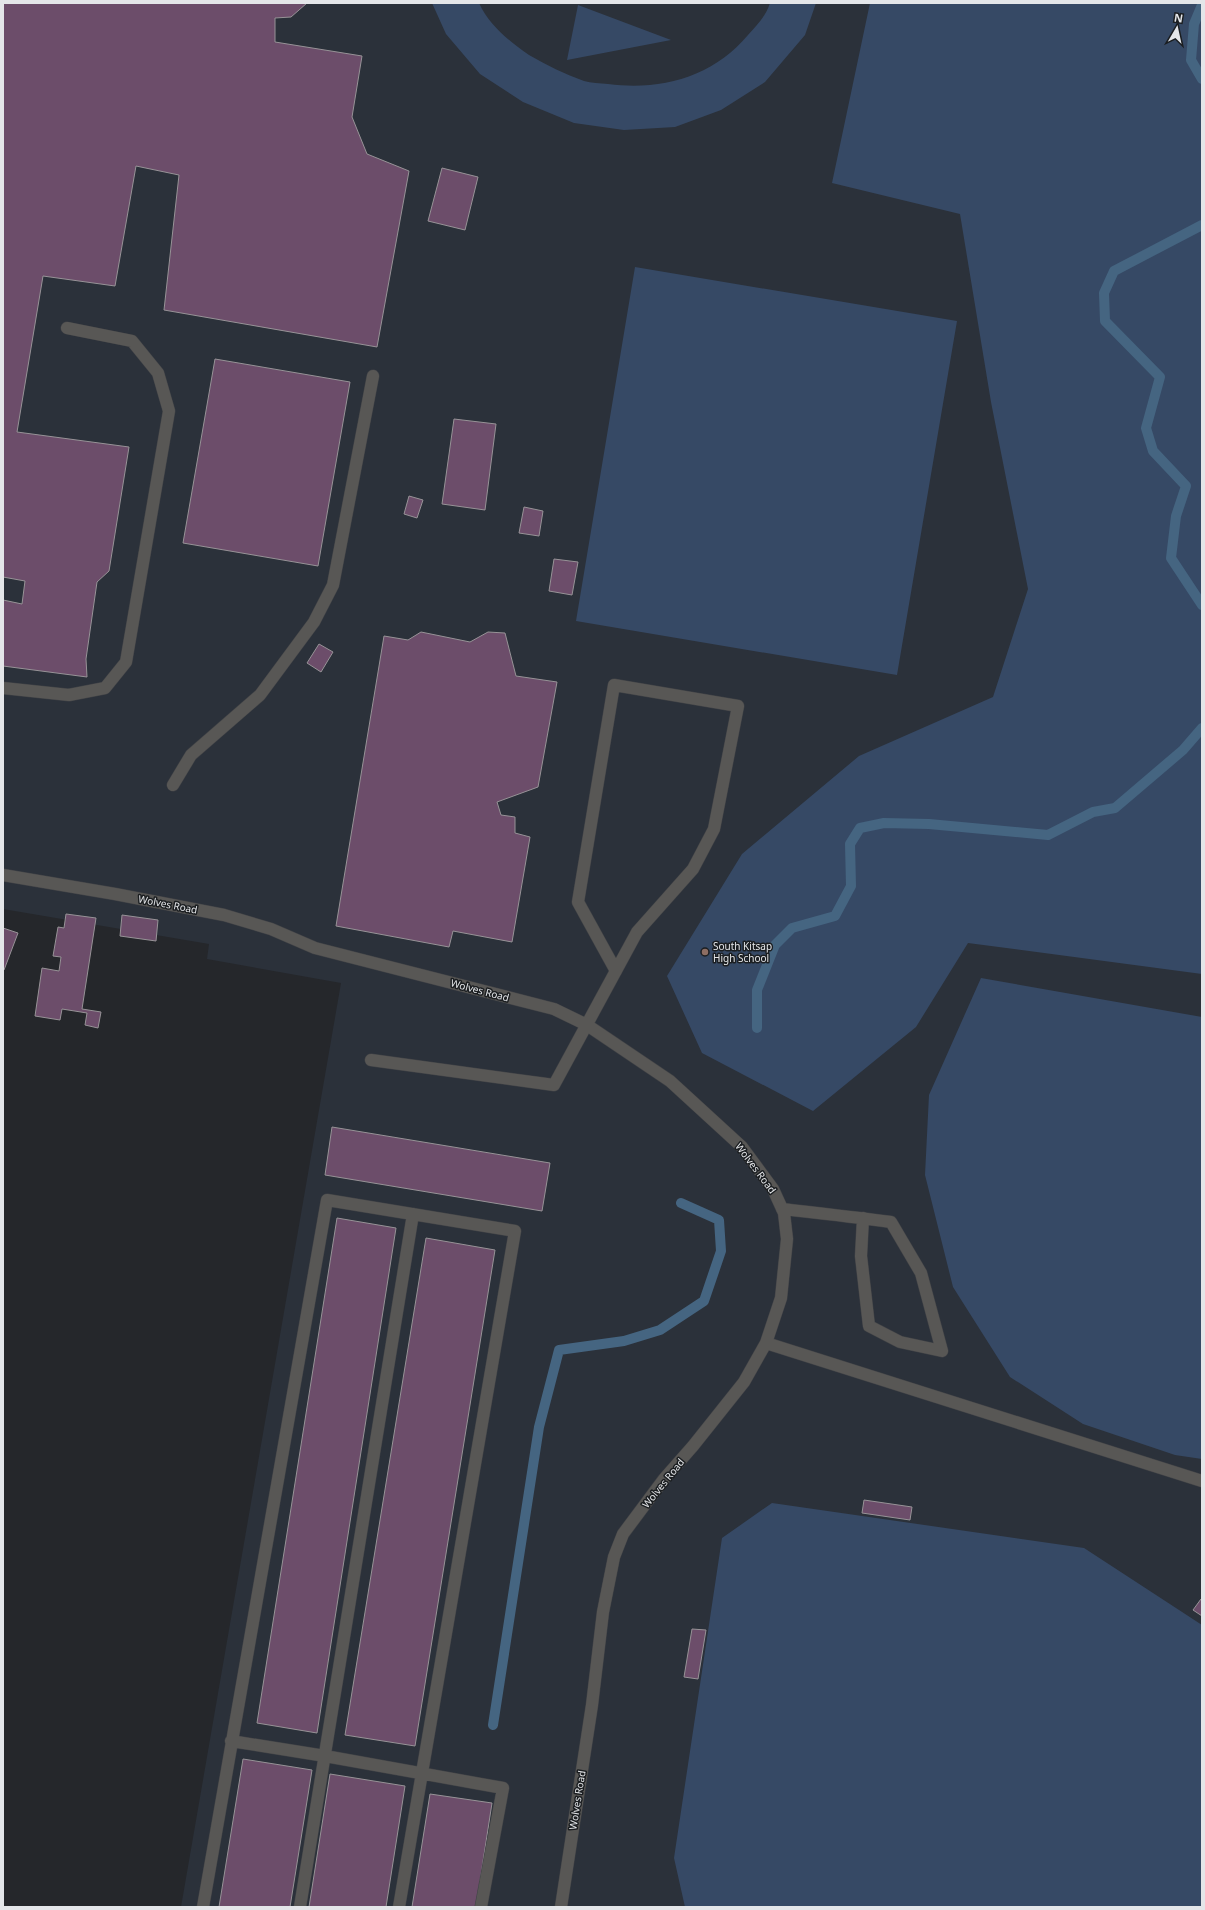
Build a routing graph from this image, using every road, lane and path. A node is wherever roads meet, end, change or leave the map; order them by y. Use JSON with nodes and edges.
{"nodes":[{"id":1,"x":67,"y":328,"type":"dead end"},
{"id":2,"x":373,"y":376,"type":"dead end"},
{"id":3,"x":3,"y":688,"type":"edge"},
{"id":4,"x":173,"y":785,"type":"dead end"},
{"id":5,"x":3,"y":875,"type":"edge"},
{"id":6,"x":616,"y":971,"type":"junction"},
{"id":7,"x":587,"y":1025,"type":"junction"},
{"id":8,"x":372,"y":1060,"type":"dead end"},
{"id":9,"x":782,"y":1209,"type":"junction"},
{"id":10,"x":414,"y":1214,"type":"junction"},
{"id":11,"x":863,"y":1218,"type":"junction"},
{"id":12,"x":766,"y":1343,"type":"junction"},
{"id":13,"x":1202,"y":1481,"type":"edge"},
{"id":14,"x":231,"y":1741,"type":"junction"},
{"id":15,"x":325,"y":1756,"type":"junction"},
{"id":16,"x":422,"y":1774,"type":"junction"},
{"id":17,"x":202,"y":1907,"type":"edge"},
{"id":18,"x":300,"y":1907,"type":"edge"},
{"id":19,"x":399,"y":1907,"type":"edge"},
{"id":20,"x":481,"y":1907,"type":"edge"},
{"id":21,"x":561,"y":1907,"type":"edge"}],
"edges":[{"from":1,"to":3,"type":"lane"},
{"from":2,"to":4,"type":"lane"},
{"from":5,"to":7,"type":"lane","name":"Wolves Road"},
{"from":6,"to":6,"type":"lane"},
{"from":6,"to":7,"type":"lane"},
{"from":7,"to":8,"type":"lane"},
{"from":7,"to":9,"type":"lane","name":"Wolves Road"},
{"from":9,"to":11,"type":"lane"},
{"from":9,"to":12,"type":"lane","name":"Wolves Road"},
{"from":10,"to":14,"type":"lane"},
{"from":10,"to":15,"type":"lane"},
{"from":10,"to":16,"type":"lane"},
{"from":11,"to":11,"type":"lane"},
{"from":12,"to":13,"type":"lane"},
{"from":12,"to":21,"type":"lane","name":"Wolves Road"},
{"from":14,"to":15,"type":"lane"},
{"from":14,"to":17,"type":"lane"},
{"from":15,"to":16,"type":"lane"},
{"from":15,"to":18,"type":"lane"},
{"from":16,"to":19,"type":"lane"},
{"from":16,"to":20,"type":"lane"}]}
